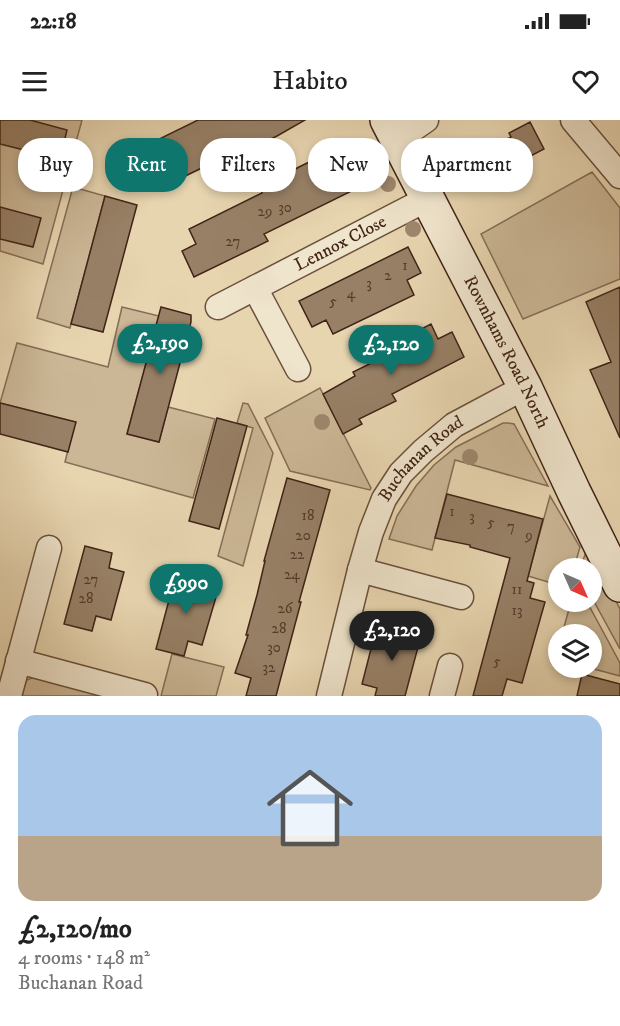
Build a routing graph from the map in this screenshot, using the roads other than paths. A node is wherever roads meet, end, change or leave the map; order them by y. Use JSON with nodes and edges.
{"nodes":[{"id":1,"x":426,"y":120,"type":"edge"},
{"id":2,"x":573,"y":120,"type":"edge"},
{"id":3,"x":392,"y":130,"type":"edge"},
{"id":4,"x":620,"y":176,"type":"edge"},
{"id":5,"x":428,"y":200,"type":"junction"},
{"id":6,"x":255,"y":288,"type":"junction"},
{"id":7,"x":218,"y":307,"type":"dead end"},
{"id":8,"x":298,"y":369,"type":"dead end"},
{"id":9,"x":525,"y":387,"type":"junction"},
{"id":10,"x":50,"y":548,"type":"dead end"},
{"id":11,"x":360,"y":570,"type":"junction"},
{"id":12,"x":620,"y":585,"type":"edge"},
{"id":13,"x":461,"y":597,"type":"dead end"},
{"id":14,"x":18,"y":661,"type":"junction"},
{"id":15,"x":450,"y":666,"type":"dead end"},
{"id":16,"x":145,"y":695,"type":"edge"},
{"id":17,"x":9,"y":696,"type":"edge"},
{"id":18,"x":329,"y":696,"type":"edge"},
{"id":19,"x":442,"y":696,"type":"edge"}],
"edges":[{"from":1,"to":3,"type":"street"},
{"from":2,"to":4,"type":"street"},
{"from":3,"to":5,"type":"street","name":"Rownhams Road North"},
{"from":5,"to":6,"type":"street","name":"Lennox Close"},
{"from":5,"to":9,"type":"street","name":"Rownhams Road North"},
{"from":6,"to":7,"type":"street","name":"Lennox Close"},
{"from":6,"to":8,"type":"street"},
{"from":9,"to":11,"type":"street","name":"Buchanan Road"},
{"from":9,"to":12,"type":"street","name":"Rownhams Road North"},
{"from":10,"to":14,"type":"street"},
{"from":11,"to":13,"type":"street"},
{"from":11,"to":18,"type":"street","name":"Buchanan Road"},
{"from":14,"to":16,"type":"street"},
{"from":14,"to":17,"type":"street"},
{"from":15,"to":19,"type":"street"}]}
